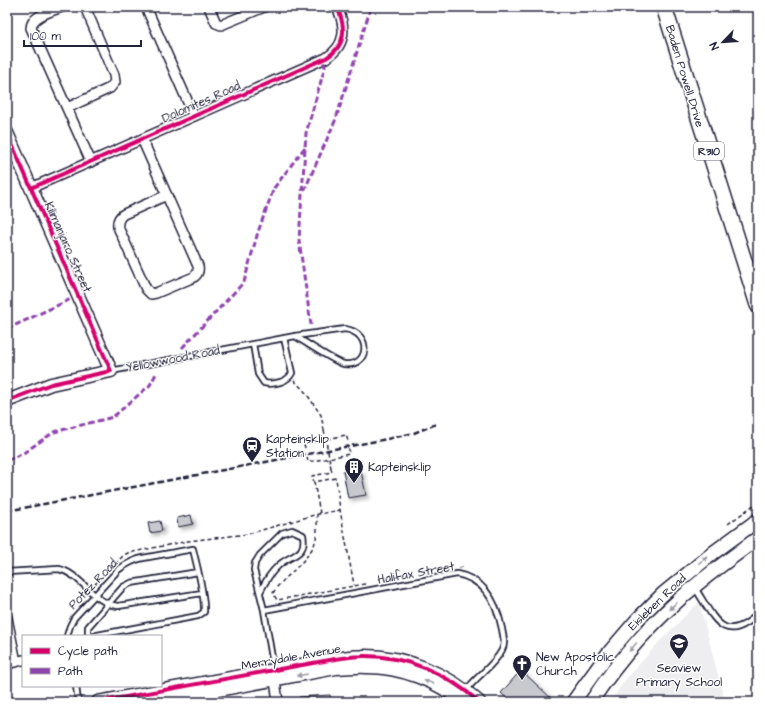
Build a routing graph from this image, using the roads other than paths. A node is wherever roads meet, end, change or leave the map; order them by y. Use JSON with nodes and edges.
{"nodes":[{"id":1,"x":62,"y":7,"type":"edge"},
{"id":2,"x":85,"y":7,"type":"edge"},
{"id":3,"x":146,"y":7,"type":"edge"},
{"id":4,"x":209,"y":7,"type":"edge"},
{"id":5,"x":264,"y":7,"type":"edge"},
{"id":6,"x":337,"y":7,"type":"edge"},
{"id":7,"x":664,"y":7,"type":"edge"},
{"id":8,"x":66,"y":108,"type":"junction"},
{"id":9,"x":194,"y":116,"type":"junction"},
{"id":10,"x":7,"y":132,"type":"edge"},
{"id":11,"x":142,"y":139,"type":"junction"},
{"id":12,"x":91,"y":162,"type":"junction"},
{"id":13,"x":31,"y":188,"type":"junction"},
{"id":14,"x":167,"y":195,"type":"junction"},
{"id":15,"x":758,"y":305,"type":"edge"},
{"id":16,"x":295,"y":336,"type":"junction"},
{"id":17,"x":284,"y":338,"type":"junction"},
{"id":18,"x":253,"y":344,"type":"junction"},
{"id":19,"x":111,"y":370,"type":"junction"},
{"id":20,"x":7,"y":401,"type":"edge"},
{"id":21,"x":758,"y":520,"type":"edge"},
{"id":22,"x":758,"y":538,"type":"edge"},
{"id":23,"x":7,"y":572,"type":"edge"},
{"id":24,"x":198,"y":572,"type":"junction"},
{"id":25,"x":694,"y":587,"type":"junction"},
{"id":26,"x":260,"y":592,"type":"junction"},
{"id":27,"x":202,"y":593,"type":"junction"},
{"id":28,"x":95,"y":595,"type":"junction"},
{"id":29,"x":108,"y":604,"type":"junction"},
{"id":30,"x":264,"y":610,"type":"junction"},
{"id":31,"x":758,"y":614,"type":"edge"},
{"id":32,"x":7,"y":618,"type":"edge"},
{"id":33,"x":67,"y":635,"type":"edge"},
{"id":34,"x":90,"y":635,"type":"edge"},
{"id":35,"x":97,"y":635,"type":"edge"},
{"id":36,"x":15,"y":662,"type":"edge"},
{"id":37,"x":274,"y":675,"type":"junction"},
{"id":38,"x":76,"y":687,"type":"edge"},
{"id":39,"x":463,"y":698,"type":"edge"},
{"id":40,"x":78,"y":702,"type":"edge"},
{"id":41,"x":98,"y":702,"type":"edge"},
{"id":42,"x":154,"y":702,"type":"edge"},
{"id":43,"x":278,"y":702,"type":"edge"},
{"id":44,"x":479,"y":702,"type":"edge"},
{"id":45,"x":573,"y":702,"type":"edge"},
{"id":46,"x":591,"y":702,"type":"edge"}],
"edges":[{"from":1,"to":8,"type":"street"},
{"from":2,"to":8,"type":"street"},
{"from":3,"to":9,"type":"street"},
{"from":4,"to":5,"type":"street"},
{"from":6,"to":9,"type":"street","name":"Dolomites Road"},
{"from":7,"to":15,"type":"main road","name":"Baden Powell Drive","number":"R310"},
{"from":8,"to":12,"type":"street"},
{"from":9,"to":11,"type":"street","name":"Dolomites Road"},
{"from":10,"to":13,"type":"street","name":"Kilimanjaro Street"},
{"from":11,"to":12,"type":"street","name":"Dolomites Road"},
{"from":11,"to":14,"type":"street"},
{"from":12,"to":13,"type":"street","name":"Dolomites Road"},
{"from":13,"to":19,"type":"street","name":"Kilimanjaro Street"},
{"from":14,"to":14,"type":"street"},
{"from":16,"to":16,"type":"lane","name":"Yellowwood Road"},
{"from":16,"to":17,"type":"lane","name":"Yellowwood Road"},
{"from":17,"to":18,"type":"lane","name":"Yellowwood Road"},
{"from":17,"to":18,"type":"lane"},
{"from":18,"to":19,"type":"lane","name":"Yellowwood Road"},
{"from":19,"to":20,"type":"street","name":"Yellowwood Road"},
{"from":45,"to":21,"type":"main road","name":"Eisleben Road","one_way":true},
{"from":22,"to":25,"type":"main road","name":"Eisleben Road"},
{"from":23,"to":28,"type":"lane"},
{"from":24,"to":27,"type":"lane"},
{"from":24,"to":28,"type":"lane","name":"Potez Road"},
{"from":24,"to":29,"type":"lane"},
{"from":25,"to":31,"type":"lane"},
{"from":25,"to":46,"type":"main road","name":"Eisleben Road","one_way":true},
{"from":26,"to":26,"type":"lane"},
{"from":26,"to":30,"type":"lane"},
{"from":27,"to":29,"type":"lane"},
{"from":27,"to":35,"type":"lane"},
{"from":28,"to":29,"type":"lane"},
{"from":28,"to":33,"type":"lane","name":"Potez Road"},
{"from":29,"to":34,"type":"lane"},
{"from":30,"to":37,"type":"lane"},
{"from":30,"to":39,"type":"lane","name":"Halifax Street"},
{"from":32,"to":36,"type":"street"},
{"from":37,"to":39,"type":"street","name":"Merrydale Avenue"},
{"from":37,"to":41,"type":"street","name":"Merrydale Avenue"},
{"from":37,"to":42,"type":"street","name":"Merrydale Avenue"},
{"from":37,"to":43,"type":"street"},
{"from":38,"to":40,"type":"lane"},
{"from":39,"to":44,"type":"street","name":"Merrydale Avenue"}]}
